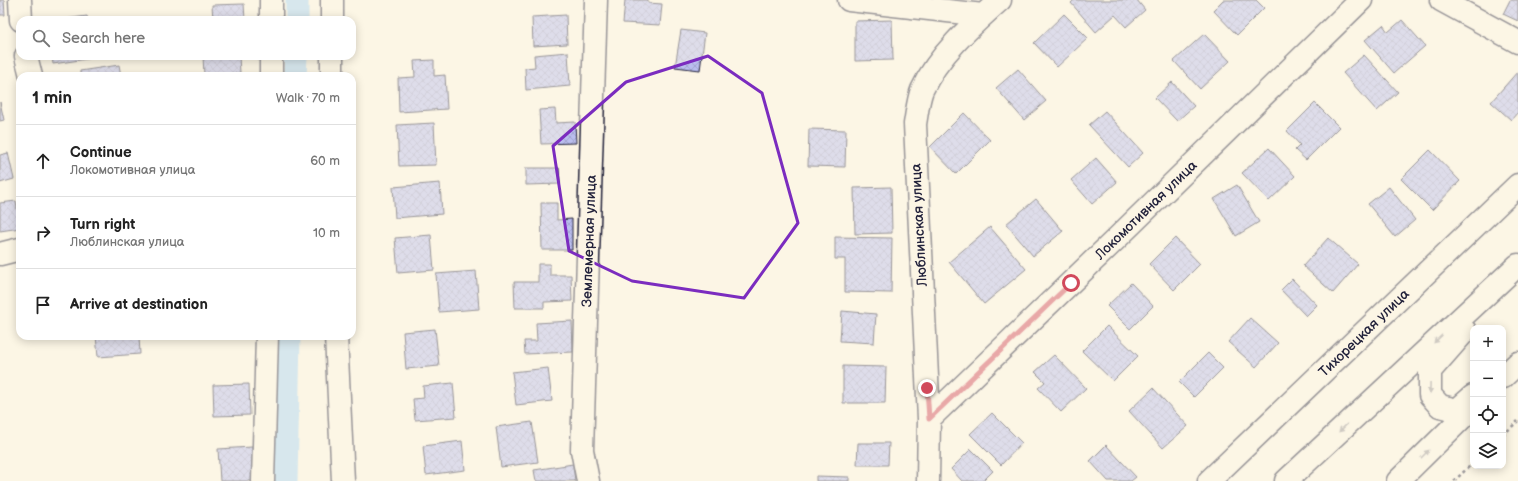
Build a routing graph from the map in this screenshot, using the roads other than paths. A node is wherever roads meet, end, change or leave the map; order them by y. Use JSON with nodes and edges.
{"nodes":[{"id":1,"x":20,"y":0,"type":"edge"},
{"id":2,"x":271,"y":0,"type":"edge"},
{"id":3,"x":332,"y":0,"type":"edge"},
{"id":4,"x":596,"y":0,"type":"edge"},
{"id":5,"x":849,"y":0,"type":"edge"},
{"id":6,"x":1000,"y":0,"type":"edge"},
{"id":7,"x":1361,"y":0,"type":"edge"},
{"id":8,"x":1441,"y":0,"type":"edge"},
{"id":9,"x":895,"y":3,"type":"edge"},
{"id":10,"x":983,"y":15,"type":"junction"},
{"id":11,"x":21,"y":16,"type":"edge"},
{"id":12,"x":271,"y":16,"type":"edge"},
{"id":13,"x":332,"y":16,"type":"edge"},
{"id":14,"x":1518,"y":42,"type":"edge"},
{"id":15,"x":27,"y":60,"type":"edge"},
{"id":16,"x":271,"y":60,"type":"edge"},
{"id":17,"x":332,"y":60,"type":"edge"},
{"id":18,"x":30,"y":72,"type":"edge"},
{"id":19,"x":271,"y":72,"type":"edge"},
{"id":20,"x":332,"y":72,"type":"edge"},
{"id":21,"x":1518,"y":185,"type":"edge"},
{"id":22,"x":16,"y":250,"type":"edge"},
{"id":23,"x":0,"y":254,"type":"edge"},
{"id":24,"x":1518,"y":265,"type":"edge"},
{"id":25,"x":1518,"y":269,"type":"edge"},
{"id":26,"x":267,"y":340,"type":"edge"},
{"id":27,"x":336,"y":340,"type":"edge"},
{"id":28,"x":1518,"y":356,"type":"edge"},
{"id":29,"x":1518,"y":362,"type":"edge"},
{"id":30,"x":1506,"y":367,"type":"edge"},
{"id":31,"x":1506,"y":374,"type":"edge"},
{"id":32,"x":1472,"y":397,"type":"edge"},
{"id":33,"x":1470,"y":410,"type":"edge"},
{"id":34,"x":929,"y":419,"type":"junction"},
{"id":35,"x":263,"y":481,"type":"edge"},
{"id":36,"x":343,"y":481,"type":"edge"},
{"id":37,"x":588,"y":481,"type":"edge"},
{"id":38,"x":928,"y":481,"type":"edge"},
{"id":39,"x":1209,"y":481,"type":"edge"},
{"id":40,"x":1286,"y":481,"type":"edge"},
{"id":41,"x":1398,"y":481,"type":"edge"}],
"edges":[{"from":1,"to":11,"type":"street"},
{"from":2,"to":12,"type":"street"},
{"from":3,"to":13,"type":"street"},
{"from":4,"to":37,"type":"street","name":"Землемерная улица"},
{"from":5,"to":9,"type":"street"},
{"from":6,"to":10,"type":"street","name":"Люблинская улица"},
{"from":7,"to":34,"type":"street","name":"Локомотивная улица"},
{"from":8,"to":14,"type":"street"},
{"from":9,"to":10,"type":"street"},
{"from":10,"to":34,"type":"street","name":"Люблинская улица"},
{"from":15,"to":18,"type":"street"},
{"from":16,"to":19,"type":"street"},
{"from":17,"to":20,"type":"street"},
{"from":21,"to":39,"type":"street","name":"Тихорецкая улица"},
{"from":22,"to":23,"type":"street"},
{"from":24,"to":40,"type":"street","one_way":true},
{"from":25,"to":32,"type":"street","one_way":true},
{"from":26,"to":35,"type":"street"},
{"from":27,"to":36,"type":"street"},
{"from":28,"to":30,"type":"street"},
{"from":29,"to":31,"type":"street"},
{"from":41,"to":33,"type":"street","one_way":true},
{"from":34,"to":38,"type":"street","name":"Люблинская улица"}]}
